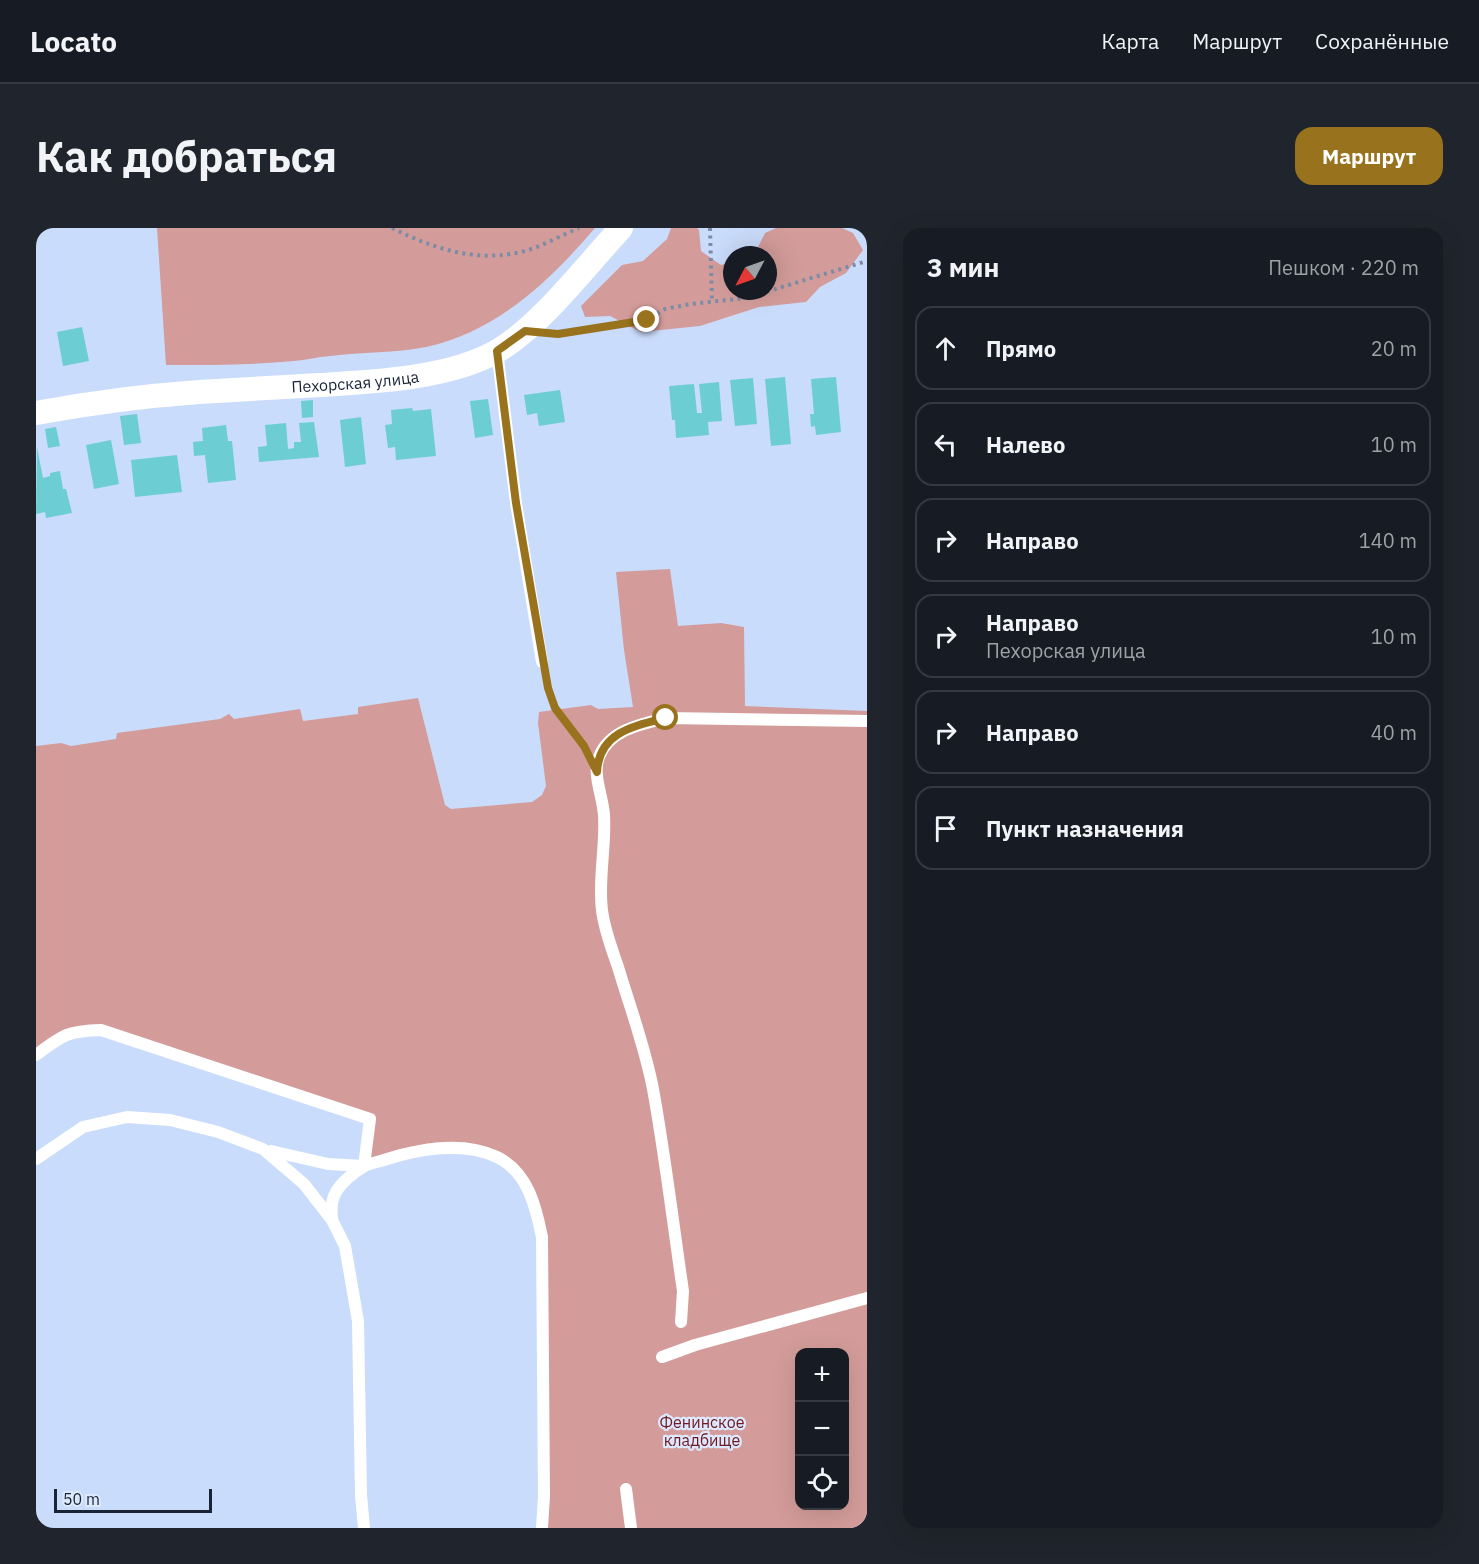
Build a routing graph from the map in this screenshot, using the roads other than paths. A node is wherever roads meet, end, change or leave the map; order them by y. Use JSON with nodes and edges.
{"nodes":[{"id":1,"x":621,"y":228,"type":"edge"},
{"id":2,"x":497,"y":351,"type":"junction"},
{"id":3,"x":36,"y":413,"type":"edge"},
{"id":4,"x":542,"y":662,"type":"road end"},
{"id":5,"x":867,"y":721,"type":"edge"},
{"id":6,"x":36,"y":1055,"type":"edge"},
{"id":7,"x":264,"y":1149,"type":"junction"},
{"id":8,"x":36,"y":1160,"type":"edge"},
{"id":9,"x":364,"y":1166,"type":"junction"},
{"id":10,"x":332,"y":1220,"type":"junction"},
{"id":11,"x":867,"y":1298,"type":"edge"},
{"id":12,"x":681,"y":1322,"type":"dead end"},
{"id":13,"x":662,"y":1357,"type":"dead end"},
{"id":14,"x":626,"y":1489,"type":"dead end"},
{"id":15,"x":364,"y":1528,"type":"edge"},
{"id":16,"x":542,"y":1528,"type":"edge"},
{"id":17,"x":631,"y":1528,"type":"edge"}],
"edges":[{"from":1,"to":2,"type":"street","name":"Пехорская улица"},
{"from":2,"to":3,"type":"street","name":"Пехорская улица"},
{"from":2,"to":4,"type":"lane"},
{"from":5,"to":12,"type":"lane"},
{"from":6,"to":9,"type":"lane"},
{"from":7,"to":8,"type":"lane"},
{"from":7,"to":9,"type":"lane"},
{"from":7,"to":10,"type":"lane"},
{"from":9,"to":10,"type":"lane"},
{"from":9,"to":16,"type":"lane"},
{"from":10,"to":15,"type":"lane"},
{"from":11,"to":13,"type":"lane"},
{"from":14,"to":17,"type":"lane"}]}
